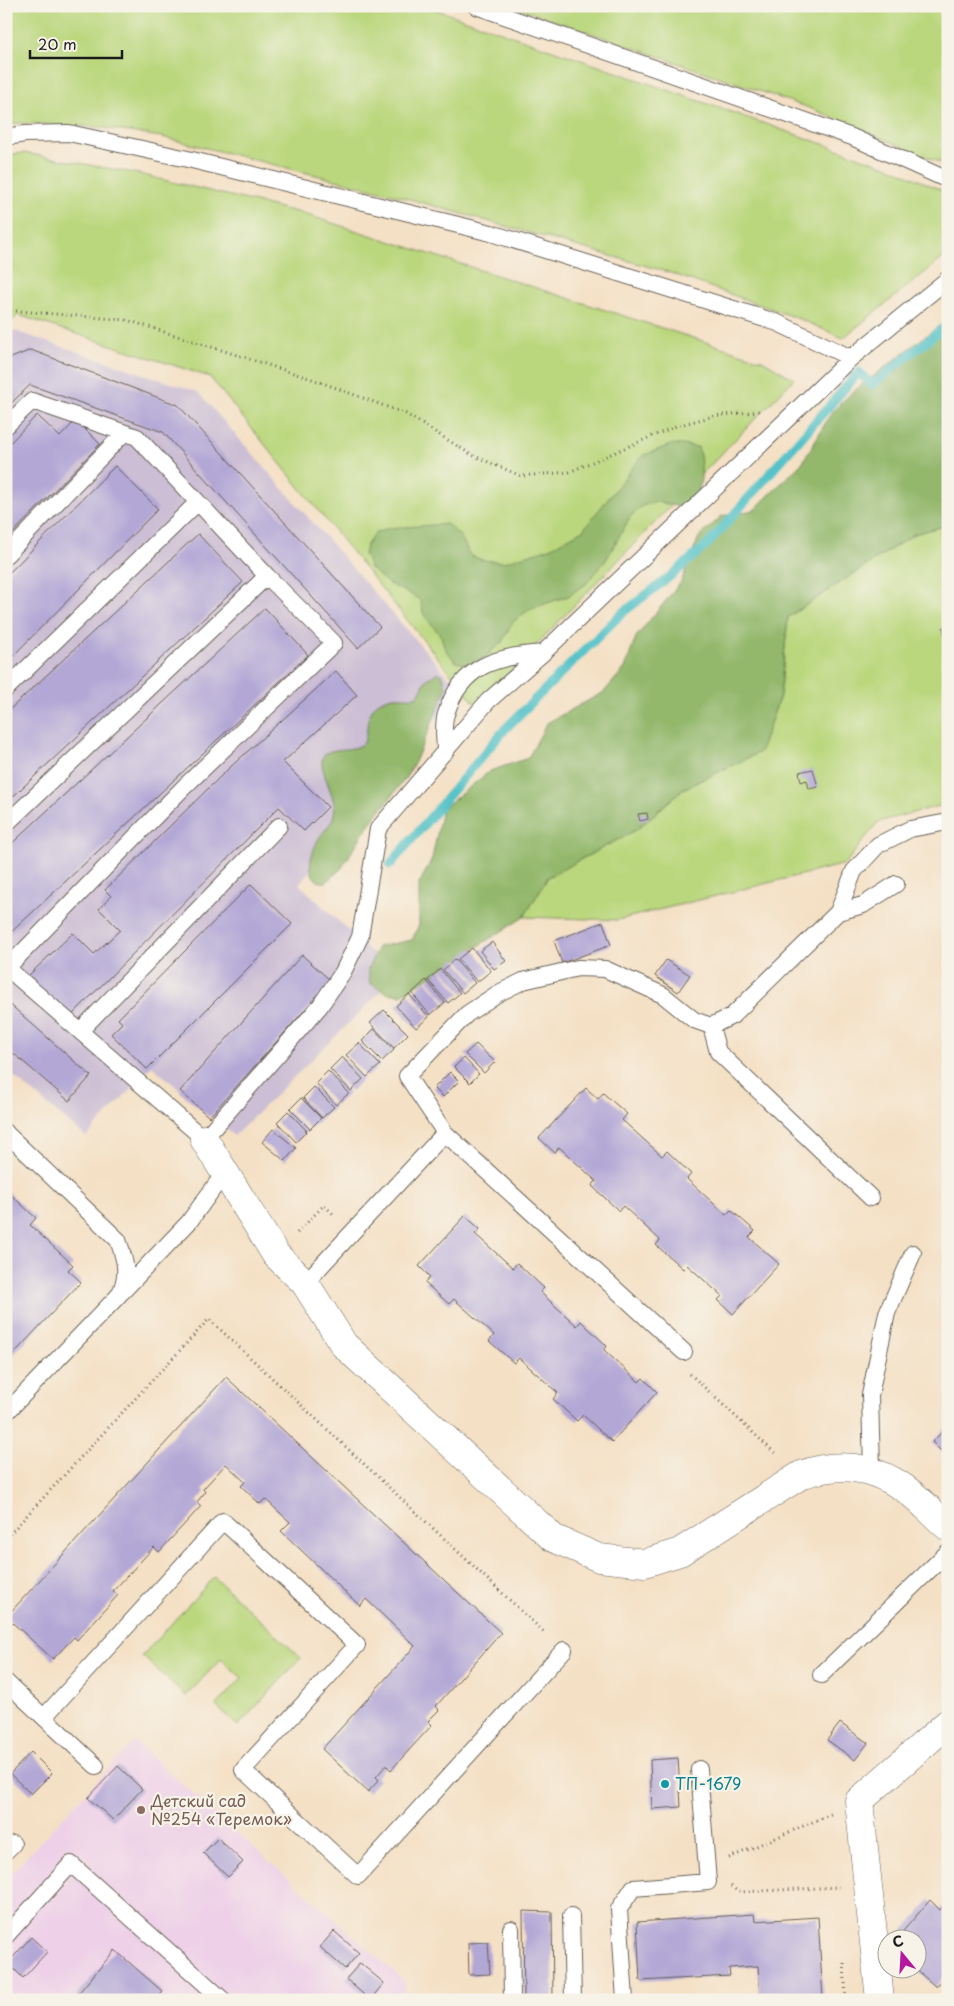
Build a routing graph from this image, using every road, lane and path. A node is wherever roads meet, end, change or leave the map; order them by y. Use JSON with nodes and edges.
{"nodes":[{"id":1,"x":476,"y":6,"type":"edge"},
{"id":2,"x":6,"y":137,"type":"edge"},
{"id":3,"x":948,"y":180,"type":"edge"},
{"id":4,"x":948,"y":279,"type":"edge"},
{"id":5,"x":6,"y":310,"type":"edge"},
{"id":6,"x":851,"y":358,"type":"junction"},
{"id":7,"x":801,"y":406,"type":"junction"},
{"id":8,"x":6,"y":426,"type":"edge"},
{"id":9,"x":124,"y":433,"type":"junction"},
{"id":10,"x":198,"y":502,"type":"junction"},
{"id":11,"x":6,"y":555,"type":"edge"},
{"id":12,"x":267,"y":576,"type":"junction"},
{"id":13,"x":543,"y":653,"type":"junction"},
{"id":14,"x":6,"y":689,"type":"edge"},
{"id":15,"x":446,"y":752,"type":"junction"},
{"id":16,"x":948,"y":822,"type":"edge"},
{"id":17,"x":6,"y":824,"type":"edge"},
{"id":18,"x":279,"y":826,"type":"dead end"},
{"id":19,"x":896,"y":884,"type":"dead end"},
{"id":20,"x":838,"y":912,"type":"junction"},
{"id":21,"x":7,"y":968,"type":"edge"},
{"id":22,"x":711,"y":1026,"type":"junction"},
{"id":23,"x":80,"y":1031,"type":"junction"},
{"id":24,"x":6,"y":1133,"type":"edge"},
{"id":25,"x":445,"y":1133,"type":"junction"},
{"id":26,"x":204,"y":1139,"type":"junction"},
{"id":27,"x":225,"y":1172,"type":"junction"},
{"id":28,"x":870,"y":1198,"type":"dead end"},
{"id":29,"x":352,"y":1232,"type":"junction"},
{"id":30,"x":912,"y":1253,"type":"dead end"},
{"id":31,"x":276,"y":1254,"type":"junction"},
{"id":32,"x":304,"y":1283,"type":"junction"},
{"id":33,"x":119,"y":1295,"type":"junction"},
{"id":34,"x":684,"y":1352,"type":"dead end"},
{"id":35,"x":686,"y":1370,"type":"dead end"},
{"id":36,"x":6,"y":1413,"type":"edge"},
{"id":37,"x":783,"y":1461,"type":"dead end"},
{"id":38,"x":872,"y":1472,"type":"junction"},
{"id":39,"x":948,"y":1527,"type":"edge"},
{"id":40,"x":948,"y":1552,"type":"edge"},
{"id":41,"x":564,"y":1650,"type":"dead end"},
{"id":42,"x":821,"y":1675,"type":"dead end"},
{"id":43,"x":6,"y":1682,"type":"edge"},
{"id":44,"x":44,"y":1717,"type":"junction"},
{"id":45,"x":948,"y":1723,"type":"edge"},
{"id":46,"x":96,"y":1766,"type":"dead end"},
{"id":47,"x":699,"y":1769,"type":"dead end"},
{"id":48,"x":730,"y":1886,"type":"dead end"},
{"id":49,"x":840,"y":1896,"type":"dead end"},
{"id":50,"x":571,"y":1916,"type":"dead end"},
{"id":51,"x":510,"y":1930,"type":"dead end"},
{"id":52,"x":6,"y":1936,"type":"edge"},
{"id":53,"x":844,"y":1962,"type":"dead end"},
{"id":54,"x":224,"y":2000,"type":"edge"},
{"id":55,"x":512,"y":2000,"type":"edge"},
{"id":56,"x":573,"y":2000,"type":"edge"},
{"id":57,"x":624,"y":2000,"type":"edge"},
{"id":58,"x":846,"y":2000,"type":"edge"},
{"id":59,"x":880,"y":2000,"type":"edge"}],
"edges":[{"from":1,"to":3,"type":"lane"},
{"from":2,"to":6,"type":"lane"},
{"from":4,"to":6,"type":"lane"},
{"from":5,"to":7,"type":"path"},
{"from":6,"to":7,"type":"lane"},
{"from":7,"to":13,"type":"lane"},
{"from":8,"to":9,"type":"lane"},
{"from":9,"to":10,"type":"lane"},
{"from":9,"to":11,"type":"lane"},
{"from":10,"to":12,"type":"lane"},
{"from":10,"to":14,"type":"lane"},
{"from":12,"to":17,"type":"lane"},
{"from":12,"to":21,"type":"lane"},
{"from":13,"to":15,"type":"lane"},
{"from":13,"to":15,"type":"lane"},
{"from":15,"to":26,"type":"lane"},
{"from":16,"to":20,"type":"lane"},
{"from":18,"to":23,"type":"lane"},
{"from":19,"to":20,"type":"lane"},
{"from":20,"to":22,"type":"lane"},
{"from":21,"to":23,"type":"lane"},
{"from":22,"to":25,"type":"lane"},
{"from":22,"to":28,"type":"lane"},
{"from":23,"to":26,"type":"lane"},
{"from":24,"to":33,"type":"lane"},
{"from":25,"to":29,"type":"lane"},
{"from":25,"to":34,"type":"lane"},
{"from":26,"to":27,"type":"street"},
{"from":27,"to":31,"type":"street"},
{"from":27,"to":33,"type":"lane"},
{"from":29,"to":31,"type":"path"},
{"from":29,"to":32,"type":"lane"},
{"from":30,"to":38,"type":"lane"},
{"from":31,"to":32,"type":"street"},
{"from":32,"to":38,"type":"street"},
{"from":33,"to":36,"type":"lane"},
{"from":35,"to":37,"type":"path"},
{"from":38,"to":39,"type":"street"},
{"from":40,"to":42,"type":"lane"},
{"from":41,"to":44,"type":"lane"},
{"from":43,"to":44,"type":"lane"},
{"from":44,"to":46,"type":"lane"},
{"from":45,"to":59,"type":"street"},
{"from":47,"to":57,"type":"lane"},
{"from":48,"to":49,"type":"path"},
{"from":50,"to":56,"type":"lane"},
{"from":51,"to":55,"type":"lane"},
{"from":52,"to":54,"type":"lane"},
{"from":53,"to":58,"type":"path"}]}
